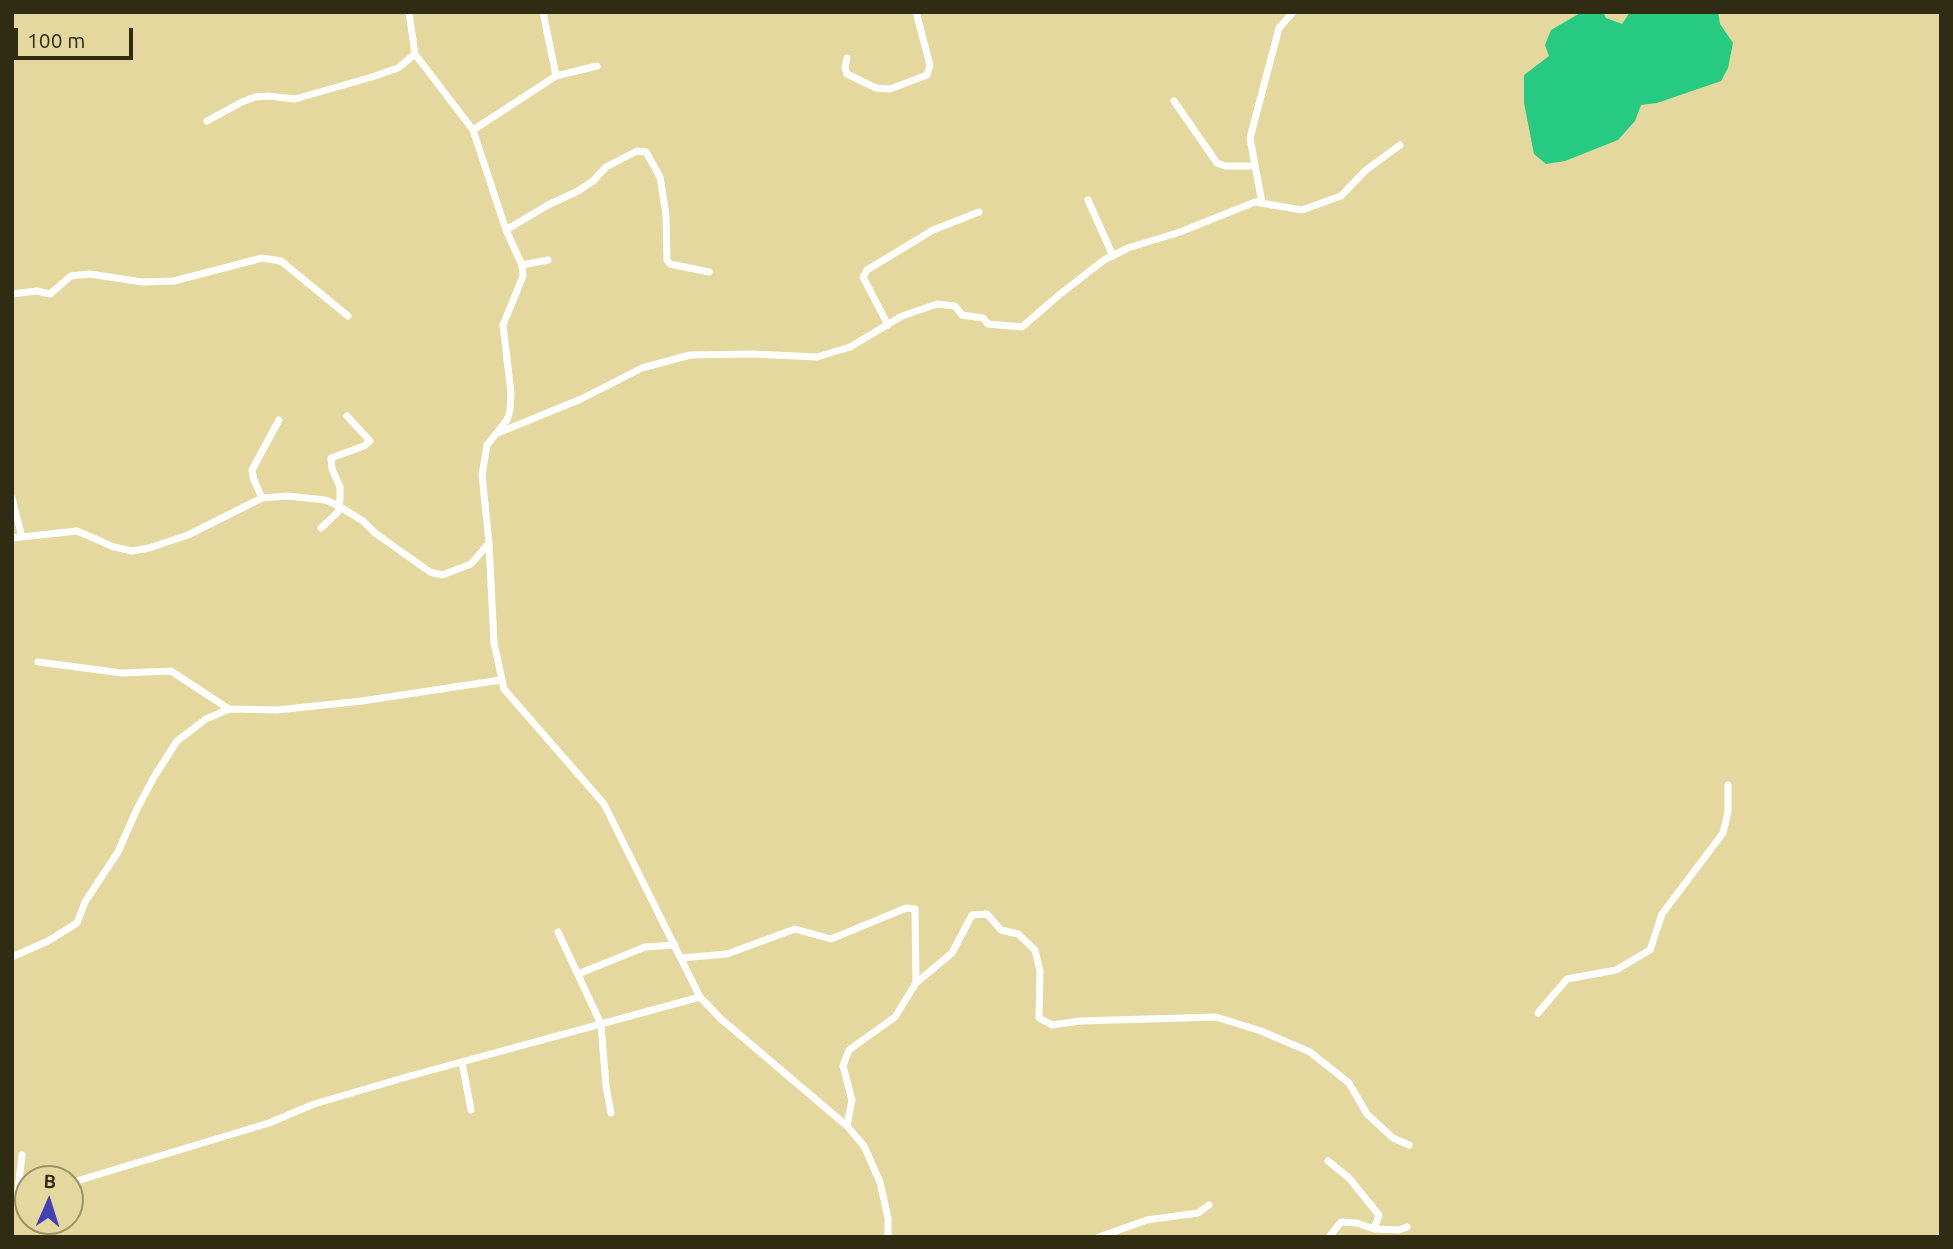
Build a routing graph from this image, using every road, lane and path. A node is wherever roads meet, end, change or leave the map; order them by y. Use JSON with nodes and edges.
{"nodes":[{"id":1,"x":409,"y":12,"type":"edge"},
{"id":2,"x":543,"y":12,"type":"edge"},
{"id":3,"x":916,"y":12,"type":"edge"},
{"id":4,"x":1293,"y":12,"type":"edge"},
{"id":5,"x":415,"y":54,"type":"junction"},
{"id":6,"x":847,"y":58,"type":"dead end"},
{"id":7,"x":597,"y":66,"type":"dead end"},
{"id":8,"x":556,"y":76,"type":"junction"},
{"id":9,"x":1174,"y":101,"type":"dead end"},
{"id":10,"x":207,"y":121,"type":"dead end"},
{"id":11,"x":473,"y":130,"type":"junction"},
{"id":12,"x":1400,"y":145,"type":"dead end"},
{"id":13,"x":1254,"y":166,"type":"junction"},
{"id":14,"x":1088,"y":200,"type":"dead end"},
{"id":15,"x":1262,"y":203,"type":"junction"},
{"id":16,"x":979,"y":212,"type":"dead end"},
{"id":17,"x":506,"y":230,"type":"junction"},
{"id":18,"x":1113,"y":256,"type":"junction"},
{"id":19,"x":548,"y":260,"type":"dead end"},
{"id":20,"x":522,"y":265,"type":"junction"},
{"id":21,"x":709,"y":272,"type":"dead end"},
{"id":22,"x":12,"y":294,"type":"edge"},
{"id":23,"x":348,"y":317,"type":"dead end"},
{"id":24,"x":888,"y":324,"type":"junction"},
{"id":25,"x":347,"y":416,"type":"dead end"},
{"id":26,"x":279,"y":420,"type":"dead end"},
{"id":27,"x":497,"y":433,"type":"junction"},
{"id":28,"x":12,"y":498,"type":"edge"},
{"id":29,"x":262,"y":498,"type":"junction"},
{"id":30,"x":337,"y":505,"type":"junction"},
{"id":31,"x":321,"y":528,"type":"dead end"},
{"id":32,"x":22,"y":537,"type":"junction"},
{"id":33,"x":12,"y":538,"type":"edge"},
{"id":34,"x":489,"y":543,"type":"junction"},
{"id":35,"x":38,"y":662,"type":"dead end"},
{"id":36,"x":501,"y":680,"type":"junction"},
{"id":37,"x":229,"y":709,"type":"junction"},
{"id":38,"x":1728,"y":785,"type":"dead end"},
{"id":39,"x":558,"y":933,"type":"dead end"},
{"id":40,"x":675,"y":945,"type":"junction"},
{"id":41,"x":12,"y":957,"type":"edge"},
{"id":42,"x":681,"y":958,"type":"junction"},
{"id":43,"x":578,"y":974,"type":"junction"},
{"id":44,"x":916,"y":983,"type":"junction"},
{"id":45,"x":700,"y":997,"type":"junction"},
{"id":46,"x":1538,"y":1013,"type":"dead end"},
{"id":47,"x":601,"y":1024,"type":"junction"},
{"id":48,"x":462,"y":1062,"type":"junction"},
{"id":49,"x":471,"y":1110,"type":"dead end"},
{"id":50,"x":611,"y":1113,"type":"dead end"},
{"id":51,"x":847,"y":1126,"type":"junction"},
{"id":52,"x":1409,"y":1144,"type":"dead end"},
{"id":53,"x":22,"y":1155,"type":"dead end"},
{"id":54,"x":1328,"y":1161,"type":"dead end"},
{"id":55,"x":21,"y":1165,"type":"edge"},
{"id":56,"x":84,"y":1179,"type":"edge"},
{"id":57,"x":1209,"y":1205,"type":"dead end"},
{"id":58,"x":1407,"y":1227,"type":"dead end"},
{"id":59,"x":1374,"y":1229,"type":"junction"},
{"id":60,"x":888,"y":1237,"type":"edge"},
{"id":61,"x":1099,"y":1237,"type":"edge"},
{"id":62,"x":1329,"y":1237,"type":"edge"}],
"edges":[{"from":1,"to":5,"type":"street"},
{"from":2,"to":8,"type":"street"},
{"from":3,"to":6,"type":"street"},
{"from":4,"to":13,"type":"street"},
{"from":5,"to":10,"type":"street"},
{"from":5,"to":11,"type":"street"},
{"from":7,"to":8,"type":"street"},
{"from":8,"to":11,"type":"street"},
{"from":9,"to":13,"type":"street"},
{"from":11,"to":17,"type":"street"},
{"from":12,"to":15,"type":"street"},
{"from":13,"to":15,"type":"street"},
{"from":14,"to":18,"type":"street"},
{"from":15,"to":18,"type":"street"},
{"from":16,"to":24,"type":"street"},
{"from":17,"to":20,"type":"street"},
{"from":17,"to":21,"type":"street"},
{"from":18,"to":24,"type":"street"},
{"from":19,"to":20,"type":"street"},
{"from":20,"to":27,"type":"street"},
{"from":22,"to":23,"type":"street"},
{"from":24,"to":27,"type":"street"},
{"from":25,"to":30,"type":"street"},
{"from":26,"to":29,"type":"street"},
{"from":27,"to":34,"type":"street"},
{"from":28,"to":32,"type":"street"},
{"from":29,"to":30,"type":"street"},
{"from":29,"to":32,"type":"street"},
{"from":30,"to":31,"type":"street"},
{"from":30,"to":34,"type":"street"},
{"from":32,"to":33,"type":"street"},
{"from":34,"to":36,"type":"street"},
{"from":35,"to":37,"type":"street"},
{"from":36,"to":37,"type":"street"},
{"from":36,"to":40,"type":"street"},
{"from":37,"to":41,"type":"street"},
{"from":38,"to":46,"type":"street"},
{"from":39,"to":43,"type":"street"},
{"from":40,"to":42,"type":"street"},
{"from":40,"to":43,"type":"street"},
{"from":42,"to":44,"type":"street"},
{"from":42,"to":45,"type":"street"},
{"from":43,"to":47,"type":"street"},
{"from":44,"to":51,"type":"street"},
{"from":44,"to":52,"type":"street"},
{"from":45,"to":47,"type":"street"},
{"from":45,"to":51,"type":"street"},
{"from":47,"to":48,"type":"street"},
{"from":47,"to":50,"type":"street"},
{"from":48,"to":49,"type":"street"},
{"from":48,"to":56,"type":"street"},
{"from":51,"to":60,"type":"street"},
{"from":53,"to":55,"type":"street"},
{"from":54,"to":59,"type":"street"},
{"from":57,"to":61,"type":"street"},
{"from":58,"to":59,"type":"street"},
{"from":59,"to":62,"type":"street"}]}
